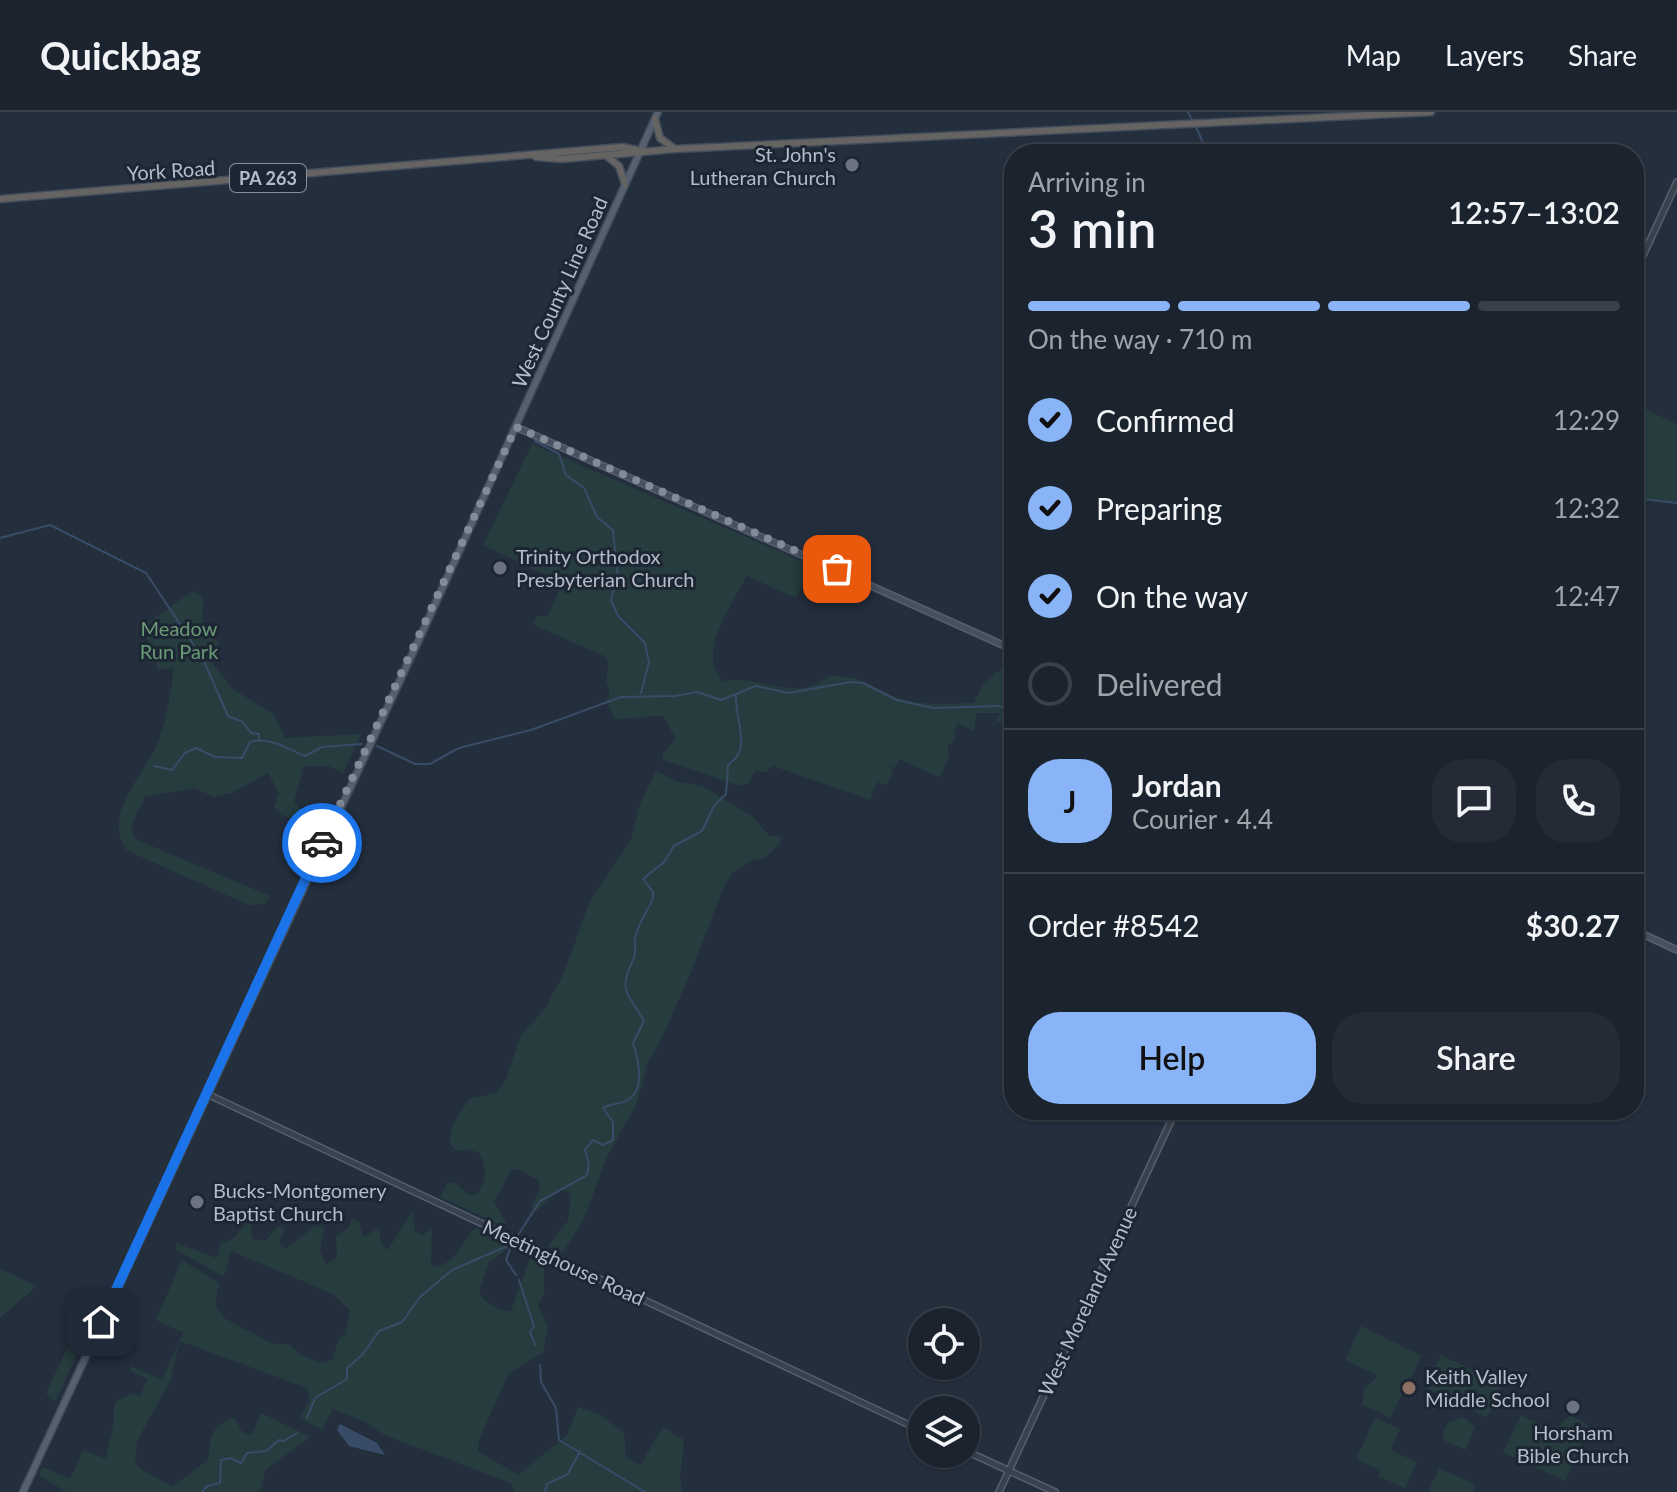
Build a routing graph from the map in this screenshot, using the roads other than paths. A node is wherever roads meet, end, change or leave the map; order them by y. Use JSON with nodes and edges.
{"nodes":[{"id":1,"x":1431,"y":112,"type":"edge"},
{"id":2,"x":656,"y":116,"type":"edge"},
{"id":3,"x":675,"y":149,"type":"junction"},
{"id":4,"x":641,"y":151,"type":"junction"},
{"id":5,"x":602,"y":156,"type":"junction"},
{"id":6,"x":536,"y":157,"type":"junction"},
{"id":7,"x":1677,"y":182,"type":"edge"},
{"id":8,"x":625,"y":184,"type":"junction"},
{"id":9,"x":0,"y":199,"type":"edge"},
{"id":10,"x":1644,"y":253,"type":"edge"},
{"id":11,"x":516,"y":427,"type":"junction"},
{"id":12,"x":1004,"y":646,"type":"edge"},
{"id":13,"x":1644,"y":935,"type":"edge"},
{"id":14,"x":1677,"y":950,"type":"edge"},
{"id":15,"x":206,"y":1094,"type":"junction"},
{"id":16,"x":1171,"y":1120,"type":"edge"},
{"id":17,"x":908,"y":1424,"type":"edge"},
{"id":18,"x":980,"y":1458,"type":"edge"},
{"id":19,"x":1009,"y":1471,"type":"junction"},
{"id":20,"x":23,"y":1492,"type":"edge"},
{"id":21,"x":999,"y":1492,"type":"edge"},
{"id":22,"x":1055,"y":1492,"type":"edge"}],
"edges":[{"from":1,"to":3,"type":"highway","number":"PA 263"},
{"from":2,"to":3,"type":"highway"},
{"from":2,"to":4,"type":"main road","name":"West County Line Road"},
{"from":3,"to":4,"type":"highway","number":"PA 263"},
{"from":4,"to":5,"type":"highway","name":"York Road","number":"PA 263"},
{"from":4,"to":6,"type":"highway","name":"York Road","number":"PA 263"},
{"from":4,"to":8,"type":"main road","name":"West County Line Road"},
{"from":5,"to":6,"type":"highway","name":"York Road","number":"PA 263"},
{"from":5,"to":8,"type":"highway"},
{"from":6,"to":9,"type":"highway","name":"York Road","number":"PA 263"},
{"from":7,"to":10,"type":"street"},
{"from":8,"to":11,"type":"main road","name":"West County Line Road"},
{"from":11,"to":12,"type":"main road"},
{"from":11,"to":15,"type":"main road","name":"West County Line Road"},
{"from":13,"to":14,"type":"main road"},
{"from":15,"to":17,"type":"street","name":"Meetinghouse Road"},
{"from":15,"to":20,"type":"main road","name":"West County Line Road"},
{"from":16,"to":19,"type":"street","name":"West Moreland Avenue"},
{"from":18,"to":19,"type":"street"},
{"from":19,"to":21,"type":"street","name":"West Moreland Avenue"},
{"from":19,"to":22,"type":"street"}]}
